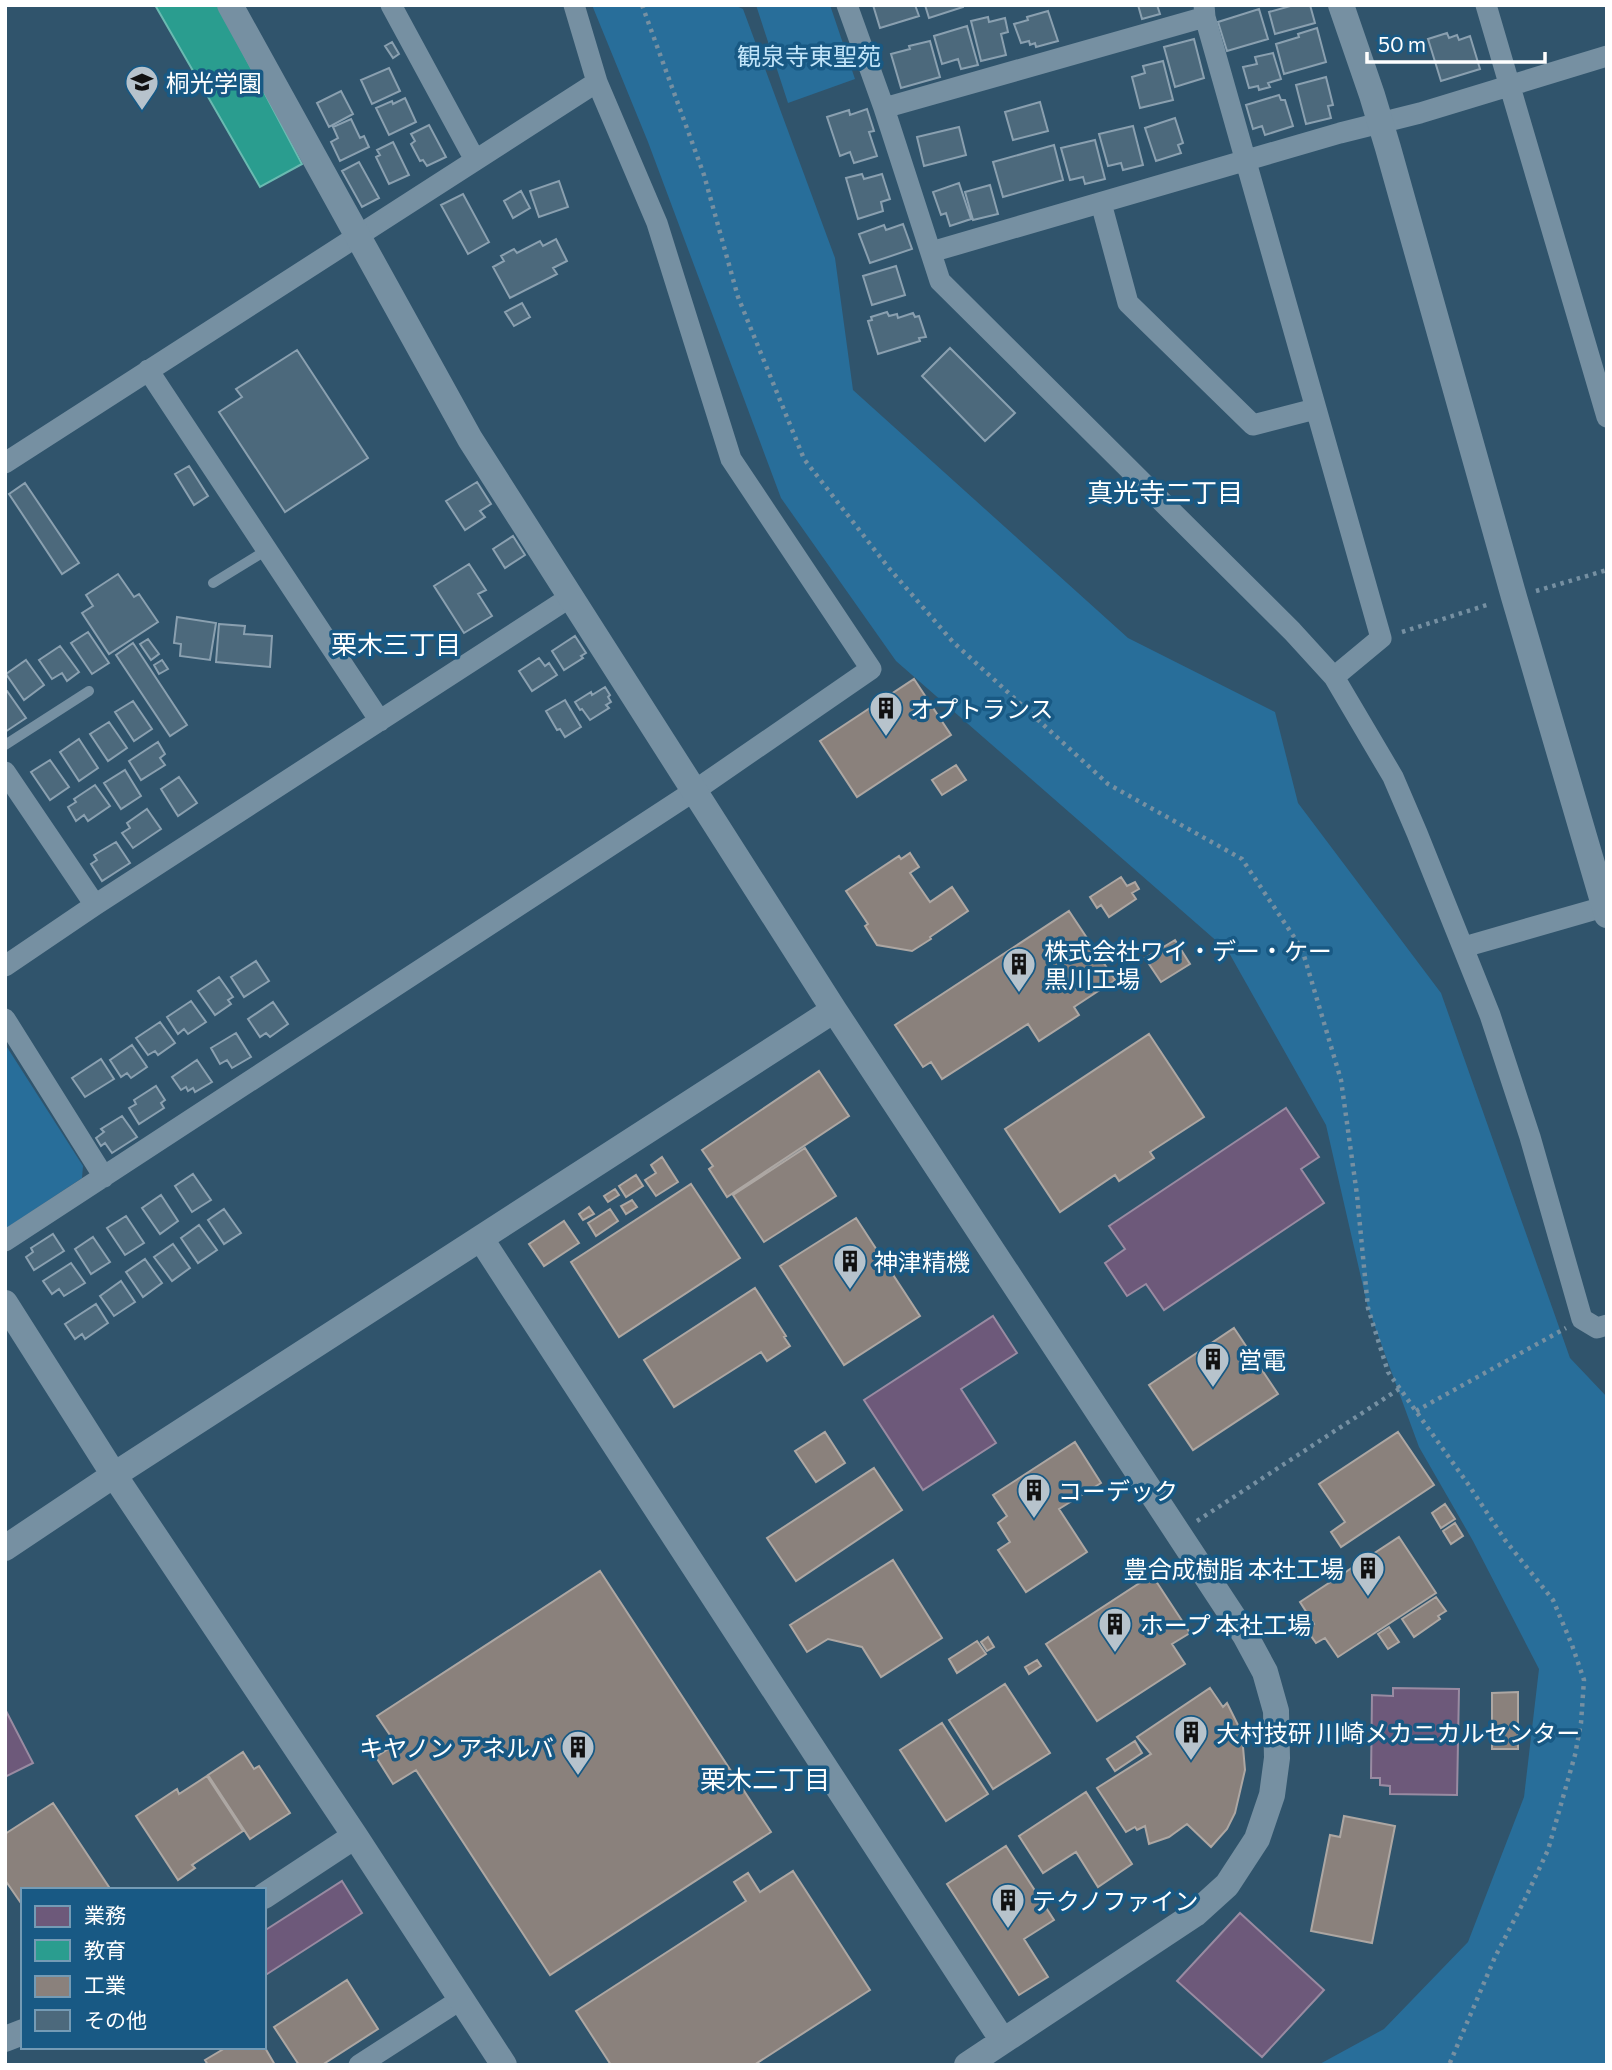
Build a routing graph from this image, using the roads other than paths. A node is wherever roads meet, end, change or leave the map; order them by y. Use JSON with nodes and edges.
{"nodes":[{"id":1,"x":230,"y":5,"type":"edge"},
{"id":2,"x":391,"y":5,"type":"edge"},
{"id":3,"x":574,"y":5,"type":"edge"},
{"id":4,"x":848,"y":5,"type":"edge"},
{"id":5,"x":1340,"y":5,"type":"edge"},
{"id":6,"x":1486,"y":5,"type":"edge"},
{"id":7,"x":1204,"y":11,"type":"edge"},
{"id":8,"x":1607,"y":56,"type":"edge"},
{"id":9,"x":597,"y":82,"type":"junction"},
{"id":10,"x":1509,"y":85,"type":"junction"},
{"id":11,"x":884,"y":108,"type":"junction"},
{"id":12,"x":1380,"y":123,"type":"junction"},
{"id":13,"x":475,"y":160,"type":"junction"},
{"id":14,"x":1245,"y":161,"type":"junction"},
{"id":15,"x":1101,"y":203,"type":"junction"},
{"id":16,"x":359,"y":236,"type":"junction"},
{"id":17,"x":931,"y":252,"type":"junction"},
{"id":18,"x":148,"y":370,"type":"junction"},
{"id":19,"x":1315,"y":409,"type":"junction"},
{"id":20,"x":1607,"y":418,"type":"edge"},
{"id":21,"x":5,"y":463,"type":"edge"},
{"id":22,"x":267,"y":550,"type":"junction"},
{"id":23,"x":213,"y":583,"type":"dead end"},
{"id":24,"x":572,"y":596,"type":"junction"},
{"id":25,"x":1334,"y":677,"type":"junction"},
{"id":26,"x":89,"y":691,"type":"dead end"},
{"id":27,"x":380,"y":721,"type":"junction"},
{"id":28,"x":5,"y":745,"type":"edge"},
{"id":29,"x":5,"y":772,"type":"edge"},
{"id":30,"x":694,"y":791,"type":"junction"},
{"id":31,"x":95,"y":905,"type":"junction"},
{"id":32,"x":1606,"y":909,"type":"edge"},
{"id":33,"x":1464,"y":947,"type":"junction"},
{"id":34,"x":5,"y":966,"type":"edge"},
{"id":35,"x":834,"y":1010,"type":"junction"},
{"id":36,"x":5,"y":1020,"type":"edge"},
{"id":37,"x":104,"y":1177,"type":"junction"},
{"id":38,"x":481,"y":1239,"type":"junction"},
{"id":39,"x":5,"y":1241,"type":"edge"},
{"id":40,"x":5,"y":1303,"type":"edge"},
{"id":41,"x":1607,"y":1325,"type":"edge"},
{"id":42,"x":114,"y":1475,"type":"junction"},
{"id":43,"x":5,"y":1548,"type":"edge"},
{"id":44,"x":355,"y":1836,"type":"junction"},
{"id":45,"x":266,"y":1895,"type":"edge"},
{"id":46,"x":460,"y":2000,"type":"junction"},
{"id":47,"x":1003,"y":2041,"type":"junction"},
{"id":48,"x":359,"y":2065,"type":"edge"},
{"id":49,"x":504,"y":2065,"type":"edge"},
{"id":50,"x":967,"y":2065,"type":"edge"}],
"edges":[{"from":1,"to":16,"type":"street"},
{"from":2,"to":13,"type":"street"},
{"from":3,"to":9,"type":"street"},
{"from":4,"to":11,"type":"street"},
{"from":5,"to":12,"type":"street"},
{"from":6,"to":10,"type":"street"},
{"from":7,"to":11,"type":"street"},
{"from":7,"to":14,"type":"street"},
{"from":8,"to":10,"type":"street"},
{"from":9,"to":13,"type":"street"},
{"from":9,"to":30,"type":"street"},
{"from":10,"to":12,"type":"street"},
{"from":10,"to":20,"type":"street"},
{"from":11,"to":17,"type":"street"},
{"from":12,"to":14,"type":"street"},
{"from":12,"to":32,"type":"street"},
{"from":13,"to":16,"type":"street"},
{"from":14,"to":15,"type":"street"},
{"from":14,"to":19,"type":"street"},
{"from":15,"to":17,"type":"street"},
{"from":15,"to":19,"type":"street"},
{"from":16,"to":18,"type":"street"},
{"from":16,"to":24,"type":"street"},
{"from":17,"to":25,"type":"street"},
{"from":18,"to":21,"type":"street"},
{"from":18,"to":22,"type":"street"},
{"from":19,"to":25,"type":"street"},
{"from":22,"to":23,"type":"lane"},
{"from":22,"to":27,"type":"street"},
{"from":24,"to":27,"type":"street"},
{"from":24,"to":30,"type":"street"},
{"from":25,"to":33,"type":"street"},
{"from":26,"to":28,"type":"lane"},
{"from":27,"to":31,"type":"street"},
{"from":29,"to":31,"type":"street"},
{"from":30,"to":35,"type":"street"},
{"from":30,"to":37,"type":"street"},
{"from":31,"to":34,"type":"street"},
{"from":32,"to":33,"type":"street"},
{"from":33,"to":41,"type":"street"},
{"from":35,"to":38,"type":"street"},
{"from":35,"to":47,"type":"street"},
{"from":36,"to":37,"type":"street"},
{"from":37,"to":39,"type":"street"},
{"from":38,"to":42,"type":"street"},
{"from":38,"to":47,"type":"street"},
{"from":40,"to":42,"type":"street"},
{"from":42,"to":43,"type":"street"},
{"from":42,"to":44,"type":"street"},
{"from":44,"to":45,"type":"street"},
{"from":44,"to":46,"type":"street"},
{"from":46,"to":48,"type":"street"},
{"from":46,"to":49,"type":"street"},
{"from":47,"to":50,"type":"street"}]}
